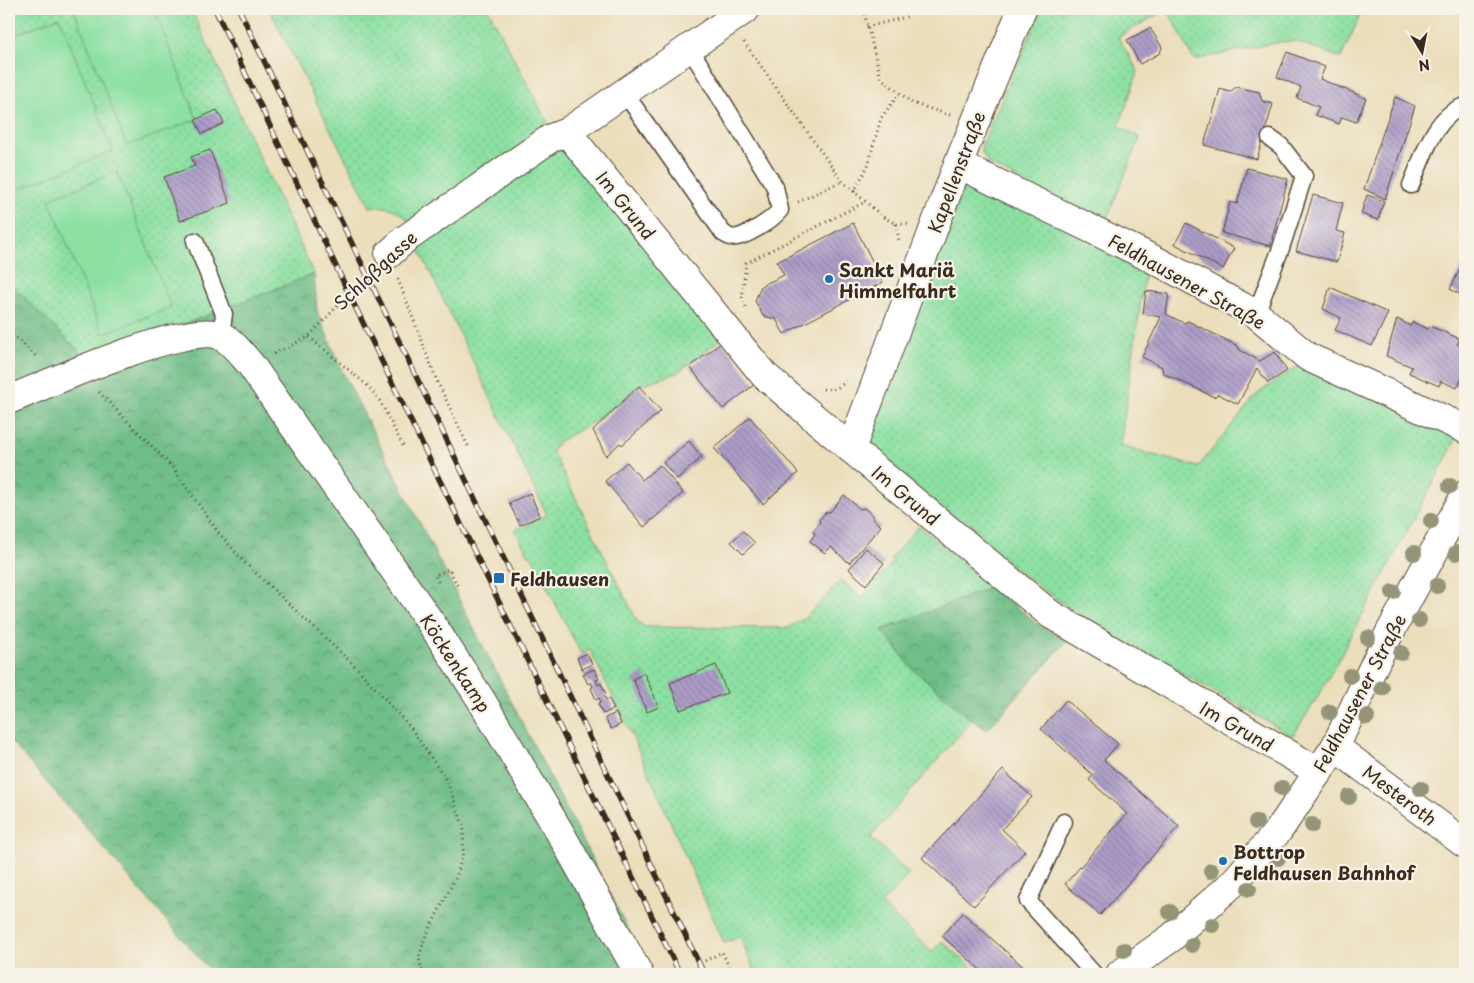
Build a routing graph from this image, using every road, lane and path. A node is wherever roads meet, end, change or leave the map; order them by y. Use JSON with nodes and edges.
{"nodes":[{"id":1,"x":863,"y":9,"type":"edge"},
{"id":2,"x":1022,"y":9,"type":"edge"},
{"id":3,"x":737,"y":15,"type":"edge"},
{"id":4,"x":910,"y":16,"type":"dead end"},
{"id":5,"x":867,"y":27,"type":"junction"},
{"id":6,"x":689,"y":47,"type":"junction"},
{"id":7,"x":624,"y":92,"type":"junction"},
{"id":8,"x":899,"y":94,"type":"junction"},
{"id":9,"x":1465,"y":106,"type":"edge"},
{"id":10,"x":567,"y":132,"type":"junction"},
{"id":11,"x":971,"y":132,"type":"junction"},
{"id":12,"x":1270,"y":138,"type":"dead end"},
{"id":13,"x":958,"y":164,"type":"junction"},
{"id":14,"x":842,"y":181,"type":"junction"},
{"id":15,"x":1411,"y":185,"type":"dead end"},
{"id":16,"x":854,"y":192,"type":"junction"},
{"id":17,"x":865,"y":202,"type":"junction"},
{"id":18,"x":780,"y":210,"type":"junction"},
{"id":19,"x":936,"y":224,"type":"junction"},
{"id":20,"x":195,"y":241,"type":"dead end"},
{"id":21,"x":389,"y":254,"type":"junction"},
{"id":22,"x":1256,"y":314,"type":"junction"},
{"id":23,"x":750,"y":315,"type":"dead end"},
{"id":24,"x":9,"y":331,"type":"edge"},
{"id":25,"x":221,"y":336,"type":"junction"},
{"id":26,"x":308,"y":336,"type":"junction"},
{"id":27,"x":251,"y":365,"type":"junction"},
{"id":28,"x":850,"y":375,"type":"dead end"},
{"id":29,"x":67,"y":376,"type":"junction"},
{"id":30,"x":820,"y":389,"type":"dead end"},
{"id":31,"x":9,"y":400,"type":"edge"},
{"id":32,"x":1465,"y":429,"type":"edge"},
{"id":33,"x":403,"y":446,"type":"dead end"},
{"id":34,"x":469,"y":448,"type":"dead end"},
{"id":35,"x":851,"y":449,"type":"junction"},
{"id":36,"x":1465,"y":495,"type":"edge"},
{"id":37,"x":439,"y":584,"type":"dead end"},
{"id":38,"x":459,"y":589,"type":"dead end"},
{"id":39,"x":1334,"y":747,"type":"junction"},
{"id":40,"x":1318,"y":772,"type":"junction"},
{"id":41,"x":1064,"y":822,"type":"dead end"},
{"id":42,"x":1465,"y":844,"type":"edge"},
{"id":43,"x":705,"y":961,"type":"dead end"},
{"id":44,"x":423,"y":974,"type":"edge"},
{"id":45,"x":639,"y":974,"type":"edge"},
{"id":46,"x":733,"y":974,"type":"edge"},
{"id":47,"x":1094,"y":974,"type":"edge"},
{"id":48,"x":1120,"y":974,"type":"edge"}],
"edges":[{"from":1,"to":5,"type":"path"},
{"from":2,"to":11,"type":"street","name":"Kapellenstraße"},
{"from":3,"to":6,"type":"street","name":"Schloßgasse"},
{"from":3,"to":14,"type":"path"},
{"from":4,"to":5,"type":"path"},
{"from":5,"to":8,"type":"path"},
{"from":6,"to":7,"type":"street","name":"Schloßgasse"},
{"from":6,"to":18,"type":"lane"},
{"from":7,"to":10,"type":"street","name":"Schloßgasse"},
{"from":7,"to":18,"type":"lane"},
{"from":8,"to":11,"type":"path"},
{"from":8,"to":16,"type":"path"},
{"from":9,"to":15,"type":"lane"},
{"from":10,"to":21,"type":"street","name":"Schloßgasse"},
{"from":10,"to":35,"type":"street","name":"Im Grund"},
{"from":11,"to":13,"type":"street","name":"Kapellenstraße"},
{"from":12,"to":22,"type":"lane"},
{"from":13,"to":19,"type":"street","name":"Kapellenstraße"},
{"from":13,"to":22,"type":"street","name":"Feldhausener Straße"},
{"from":14,"to":16,"type":"path"},
{"from":14,"to":18,"type":"path"},
{"from":16,"to":17,"type":"path"},
{"from":17,"to":19,"type":"path"},
{"from":17,"to":23,"type":"path"},
{"from":19,"to":35,"type":"street","name":"Kapellenstraße"},
{"from":20,"to":25,"type":"lane"},
{"from":21,"to":26,"type":"path","name":"Schloßgasse"},
{"from":21,"to":34,"type":"path"},
{"from":22,"to":32,"type":"street","name":"Feldhausener Straße"},
{"from":24,"to":29,"type":"path"},
{"from":25,"to":27,"type":"street"},
{"from":25,"to":29,"type":"street"},
{"from":26,"to":27,"type":"path","name":"Schloßgasse"},
{"from":26,"to":33,"type":"path"},
{"from":27,"to":45,"type":"street","name":"Köckenkamp"},
{"from":28,"to":30,"type":"path"},
{"from":29,"to":31,"type":"street"},
{"from":29,"to":44,"type":"path"},
{"from":35,"to":40,"type":"street","name":"Im Grund"},
{"from":36,"to":39,"type":"street","name":"Feldhausener Straße"},
{"from":37,"to":38,"type":"path"},
{"from":39,"to":40,"type":"street","name":"Feldhausener Straße"},
{"from":39,"to":42,"type":"street","name":"Mesteroth"},
{"from":40,"to":48,"type":"street","name":"Feldhausener Straße"},
{"from":41,"to":47,"type":"lane"},
{"from":43,"to":46,"type":"path"}]}
